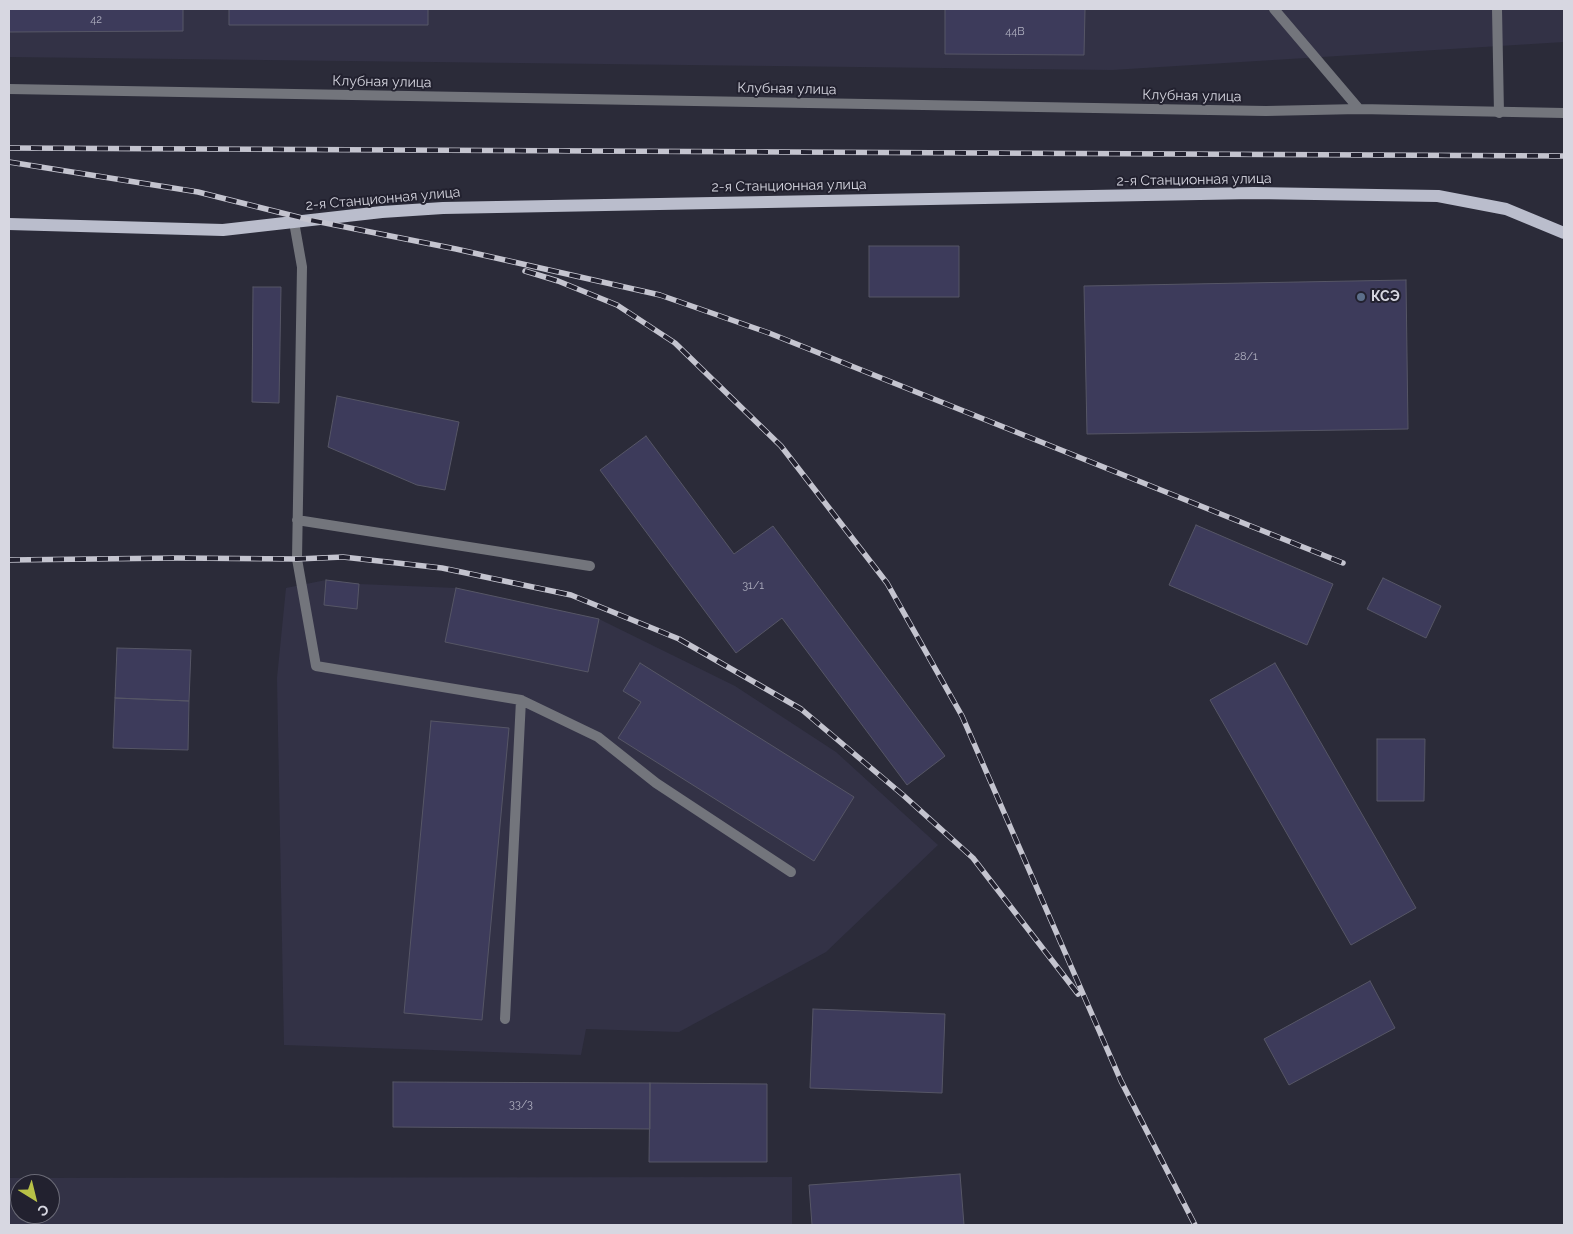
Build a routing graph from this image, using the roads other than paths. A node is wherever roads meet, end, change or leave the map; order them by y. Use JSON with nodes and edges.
{"nodes":[{"id":1,"x":1274,"y":9,"type":"edge"},
{"id":2,"x":1497,"y":9,"type":"edge"},
{"id":3,"x":9,"y":89,"type":"edge"},
{"id":4,"x":1359,"y":109,"type":"junction"},
{"id":5,"x":1499,"y":113,"type":"junction"},
{"id":6,"x":1564,"y":113,"type":"edge"},
{"id":7,"x":294,"y":222,"type":"junction"},
{"id":8,"x":9,"y":224,"type":"edge"},
{"id":9,"x":1564,"y":233,"type":"edge"},
{"id":10,"x":297,"y":520,"type":"junction"},
{"id":11,"x":590,"y":566,"type":"dead end"},
{"id":12,"x":521,"y":700,"type":"junction"},
{"id":13,"x":792,"y":872,"type":"dead end"},
{"id":14,"x":505,"y":1020,"type":"dead end"}],
"edges":[{"from":1,"to":4,"type":"street"},
{"from":2,"to":5,"type":"street"},
{"from":3,"to":4,"type":"street","name":"Клубная улица"},
{"from":4,"to":5,"type":"street","name":"Клубная улица"},
{"from":5,"to":6,"type":"street","name":"Клубная улица"},
{"from":7,"to":8,"type":"main road","name":"2-я Станционная улица"},
{"from":7,"to":9,"type":"main road","name":"2-я Станционная улица"},
{"from":7,"to":10,"type":"street"},
{"from":10,"to":11,"type":"street"},
{"from":10,"to":12,"type":"street"},
{"from":12,"to":13,"type":"street"},
{"from":12,"to":14,"type":"street"}]}
